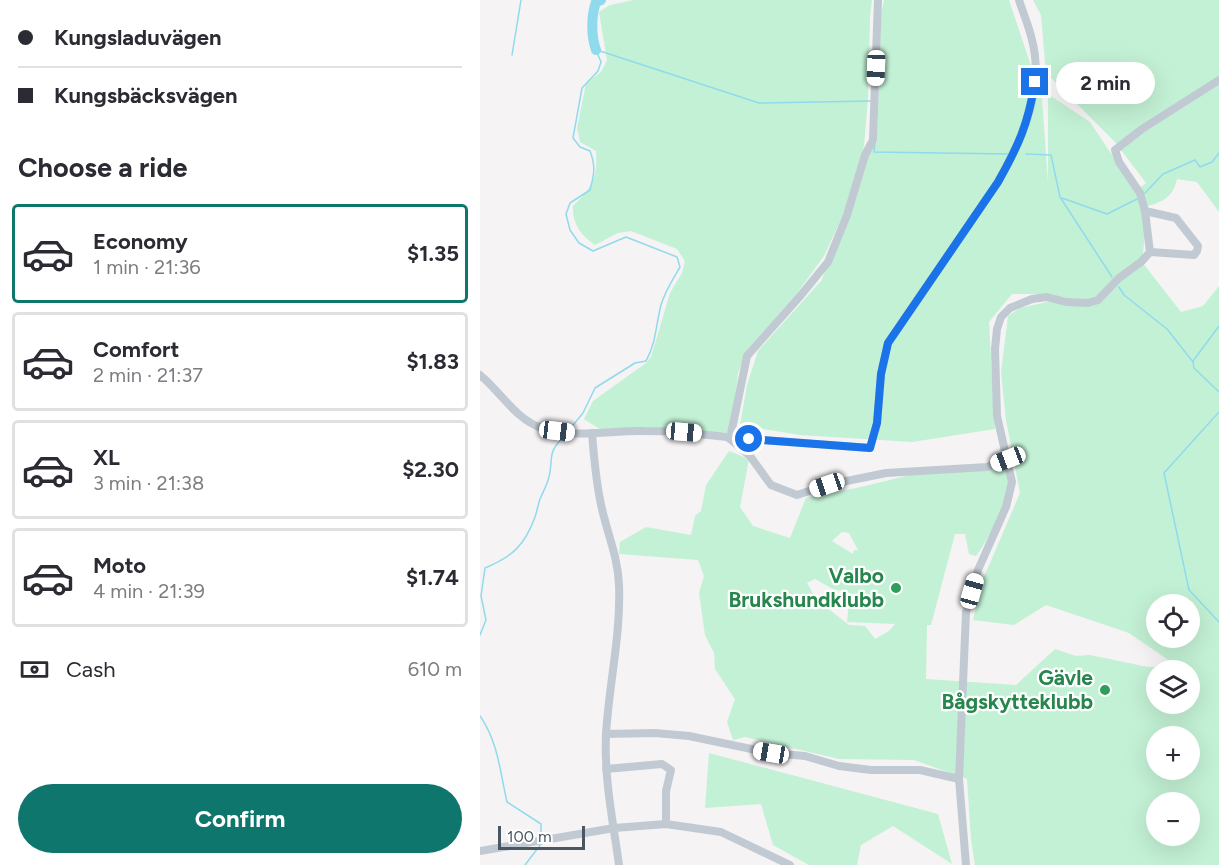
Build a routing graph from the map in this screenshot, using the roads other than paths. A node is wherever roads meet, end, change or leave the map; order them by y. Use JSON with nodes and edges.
{"nodes":[{"id":1,"x":878,"y":0,"type":"edge"},
{"id":2,"x":1018,"y":0,"type":"edge"},
{"id":3,"x":1219,"y":80,"type":"edge"},
{"id":4,"x":1145,"y":211,"type":"junction"},
{"id":5,"x":1150,"y":252,"type":"junction"},
{"id":6,"x":480,"y":375,"type":"edge"},
{"id":7,"x":592,"y":433,"type":"junction"},
{"id":8,"x":730,"y":439,"type":"junction"},
{"id":9,"x":1008,"y":459,"type":"junction"},
{"id":10,"x":606,"y":734,"type":"junction"},
{"id":11,"x":606,"y":769,"type":"junction"},
{"id":12,"x":959,"y":779,"type":"junction"},
{"id":13,"x":666,"y":824,"type":"junction"},
{"id":14,"x":614,"y":828,"type":"junction"},
{"id":15,"x":480,"y":851,"type":"edge"},
{"id":16,"x":619,"y":865,"type":"edge"},
{"id":17,"x":790,"y":865,"type":"edge"},
{"id":18,"x":966,"y":865,"type":"edge"}],
"edges":[{"from":1,"to":8,"type":"street"},
{"from":2,"to":8,"type":"street"},
{"from":3,"to":4,"type":"street"},
{"from":4,"to":5,"type":"street"},
{"from":4,"to":5,"type":"street"},
{"from":5,"to":9,"type":"street"},
{"from":6,"to":7,"type":"street"},
{"from":7,"to":8,"type":"street"},
{"from":7,"to":10,"type":"street"},
{"from":8,"to":9,"type":"street"},
{"from":9,"to":12,"type":"street"},
{"from":10,"to":11,"type":"street"},
{"from":10,"to":12,"type":"street"},
{"from":11,"to":13,"type":"street"},
{"from":11,"to":14,"type":"street"},
{"from":12,"to":18,"type":"street"},
{"from":13,"to":14,"type":"street"},
{"from":13,"to":17,"type":"street"},
{"from":14,"to":15,"type":"street"},
{"from":14,"to":16,"type":"street"}]}
